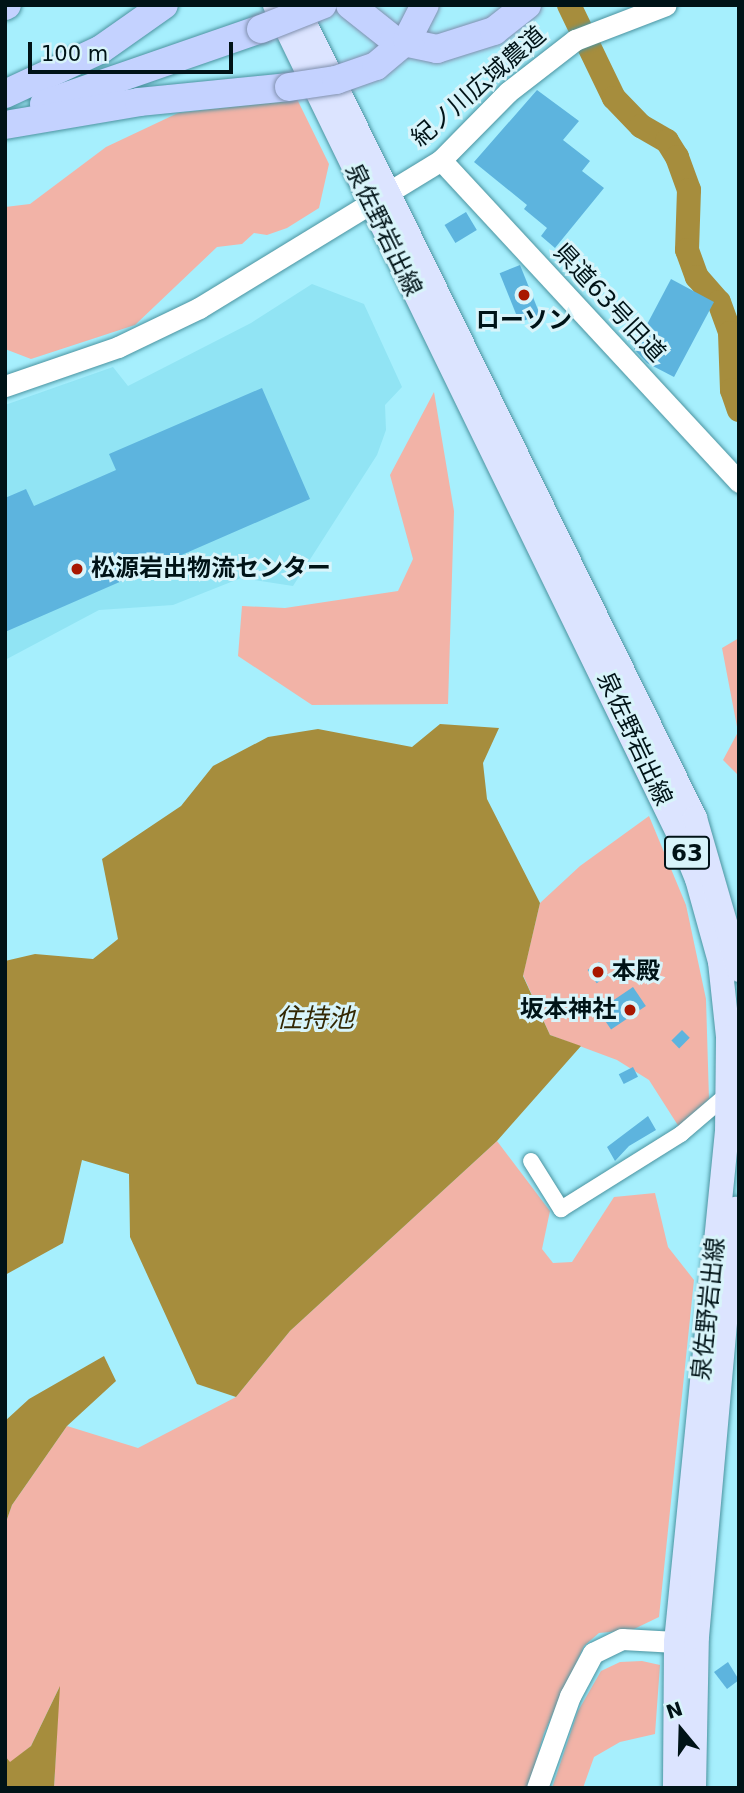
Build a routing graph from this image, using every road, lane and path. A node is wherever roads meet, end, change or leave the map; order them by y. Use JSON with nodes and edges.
{"nodes":[{"id":1,"x":164,"y":5,"type":"edge"},
{"id":2,"x":296,"y":5,"type":"edge"},
{"id":3,"x":322,"y":5,"type":"edge"},
{"id":4,"x":350,"y":5,"type":"edge"},
{"id":5,"x":425,"y":5,"type":"edge"},
{"id":6,"x":527,"y":5,"type":"edge"},
{"id":7,"x":666,"y":5,"type":"edge"},
{"id":8,"x":268,"y":17,"type":"edge"},
{"id":9,"x":97,"y":84,"type":"junction"},
{"id":10,"x":5,"y":94,"type":"edge"},
{"id":11,"x":5,"y":102,"type":"edge"},
{"id":12,"x":5,"y":118,"type":"edge"},
{"id":13,"x":5,"y":125,"type":"edge"},
{"id":14,"x":441,"y":160,"type":"junction"},
{"id":15,"x":377,"y":197,"type":"junction"},
{"id":16,"x":5,"y":386,"type":"edge"},
{"id":17,"x":738,"y":481,"type":"edge"},
{"id":18,"x":739,"y":970,"type":"edge"},
{"id":19,"x":733,"y":1090,"type":"edge"},
{"id":20,"x":531,"y":1161,"type":"dead end"},
{"id":21,"x":739,"y":1170,"type":"edge"},
{"id":22,"x":676,"y":1642,"type":"junction"},
{"id":23,"x":537,"y":1788,"type":"edge"},
{"id":24,"x":675,"y":1788,"type":"edge"},
{"id":25,"x":694,"y":1788,"type":"edge"}],
"edges":[{"from":1,"to":10,"type":"highway"},
{"from":2,"to":15,"type":"main road","name":"泉佐野岩出線","number":"63"},
{"from":3,"to":8,"type":"highway","bridge":true},
{"from":4,"to":6,"type":"highway","bridge":true},
{"from":5,"to":13,"type":"highway","bridge":true},
{"from":7,"to":14,"type":"street","name":"紀ノ川広域農道"},
{"from":8,"to":9,"type":"highway"},
{"from":8,"to":15,"type":"main road","name":"泉佐野岩出線","number":"63"},
{"from":9,"to":11,"type":"highway"},
{"from":9,"to":12,"type":"highway"},
{"from":14,"to":15,"type":"street","name":"紀ノ川広域農道"},
{"from":14,"to":17,"type":"street","name":"県道63号旧道"},
{"from":15,"to":16,"type":"street","name":"紀ノ川広域農道"},
{"from":15,"to":18,"type":"main road","name":"泉佐野岩出線","number":"63"},
{"from":15,"to":19,"type":"main road","name":"泉佐野岩出線","number":"63"},
{"from":19,"to":20,"type":"street"},
{"from":19,"to":22,"type":"main road","name":"泉佐野岩出線","number":"63"},
{"from":21,"to":25,"type":"main road","name":"泉佐野岩出線"},
{"from":22,"to":23,"type":"street"},
{"from":22,"to":24,"type":"main road","name":"泉佐野岩出線","number":"63"}]}
